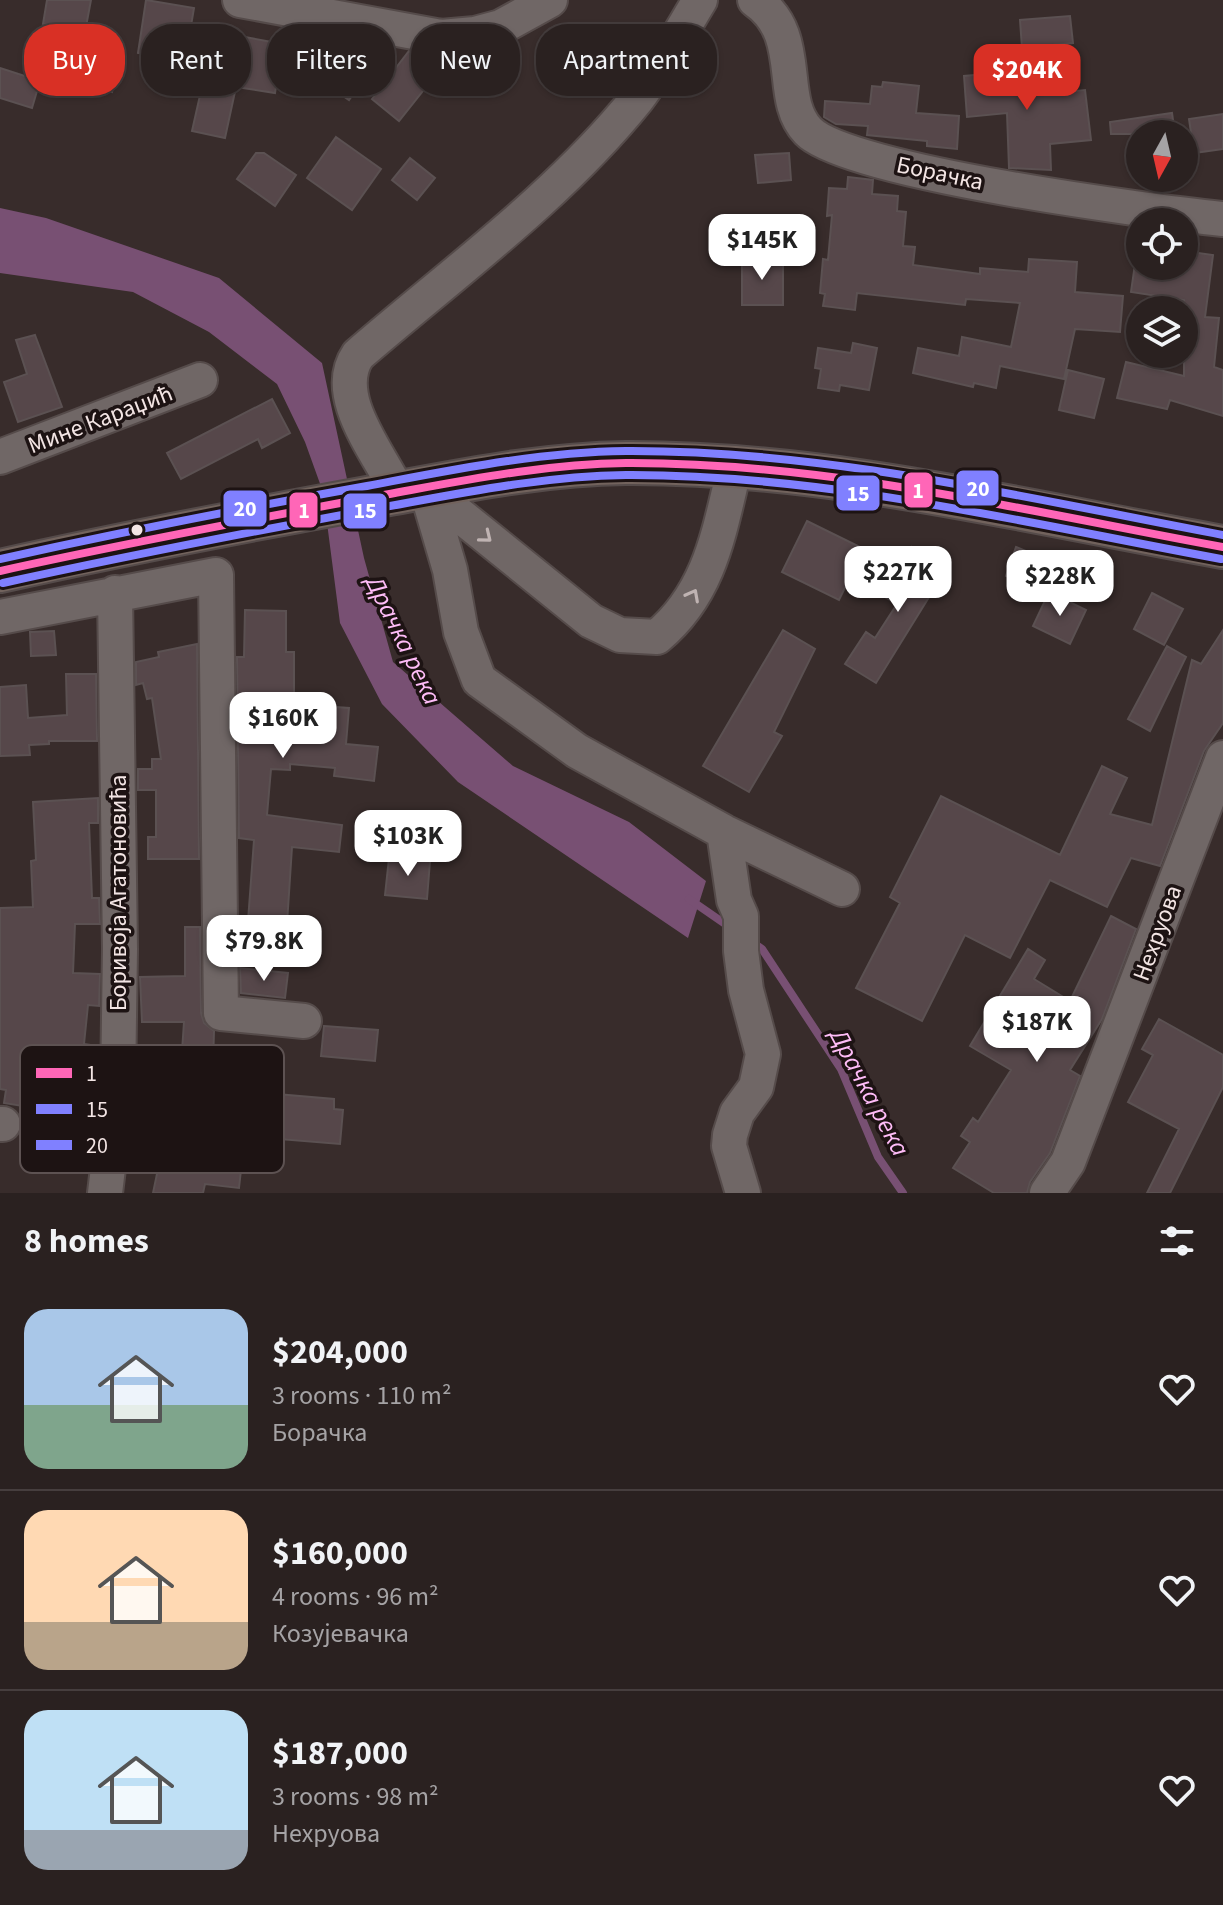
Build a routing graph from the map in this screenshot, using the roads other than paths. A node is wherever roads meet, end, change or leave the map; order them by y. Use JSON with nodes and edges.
{"nodes":[{"id":1,"x":240,"y":0,"type":"edge"},
{"id":2,"x":550,"y":0,"type":"edge"},
{"id":3,"x":700,"y":0,"type":"edge"},
{"id":4,"x":755,"y":0,"type":"edge"},
{"id":5,"x":1223,"y":219,"type":"edge"},
{"id":6,"x":200,"y":380,"type":"dead end"},
{"id":7,"x":0,"y":457,"type":"edge"},
{"id":8,"x":735,"y":466,"type":"junction"},
{"id":9,"x":404,"y":491,"type":"junction"},
{"id":10,"x":1223,"y":547,"type":"edge"},
{"id":11,"x":0,"y":571,"type":"edge"},
{"id":12,"x":115,"y":593,"type":"junction"},
{"id":13,"x":0,"y":617,"type":"edge"},
{"id":14,"x":1223,"y":758,"type":"edge"},
{"id":15,"x":724,"y":832,"type":"junction"},
{"id":16,"x":842,"y":889,"type":"dead end"},
{"id":17,"x":304,"y":1021,"type":"dead end"},
{"id":18,"x":119,"y":1045,"type":"edge"},
{"id":19,"x":107,"y":1173,"type":"edge"},
{"id":20,"x":105,"y":1193,"type":"edge"},
{"id":21,"x":743,"y":1193,"type":"edge"},
{"id":22,"x":1047,"y":1193,"type":"edge"}],
"edges":[{"from":1,"to":2,"type":"street"},
{"from":3,"to":9,"type":"street"},
{"from":4,"to":5,"type":"street","name":"Борачка"},
{"from":6,"to":7,"type":"street","name":"Мине Караџић"},
{"from":8,"to":9,"type":"main road"},
{"from":9,"to":8,"type":"street","one_way":true},
{"from":8,"to":10,"type":"main road"},
{"from":9,"to":11,"type":"main road"},
{"from":9,"to":15,"type":"street"},
{"from":12,"to":13,"type":"street"},
{"from":12,"to":17,"type":"street"},
{"from":12,"to":18,"type":"street","name":"Боривоја Агатоновића"},
{"from":14,"to":22,"type":"street","name":"Нехруова"},
{"from":15,"to":16,"type":"street"},
{"from":15,"to":21,"type":"street"},
{"from":19,"to":20,"type":"street","name":"Боривоја Агатоновића"}]}
